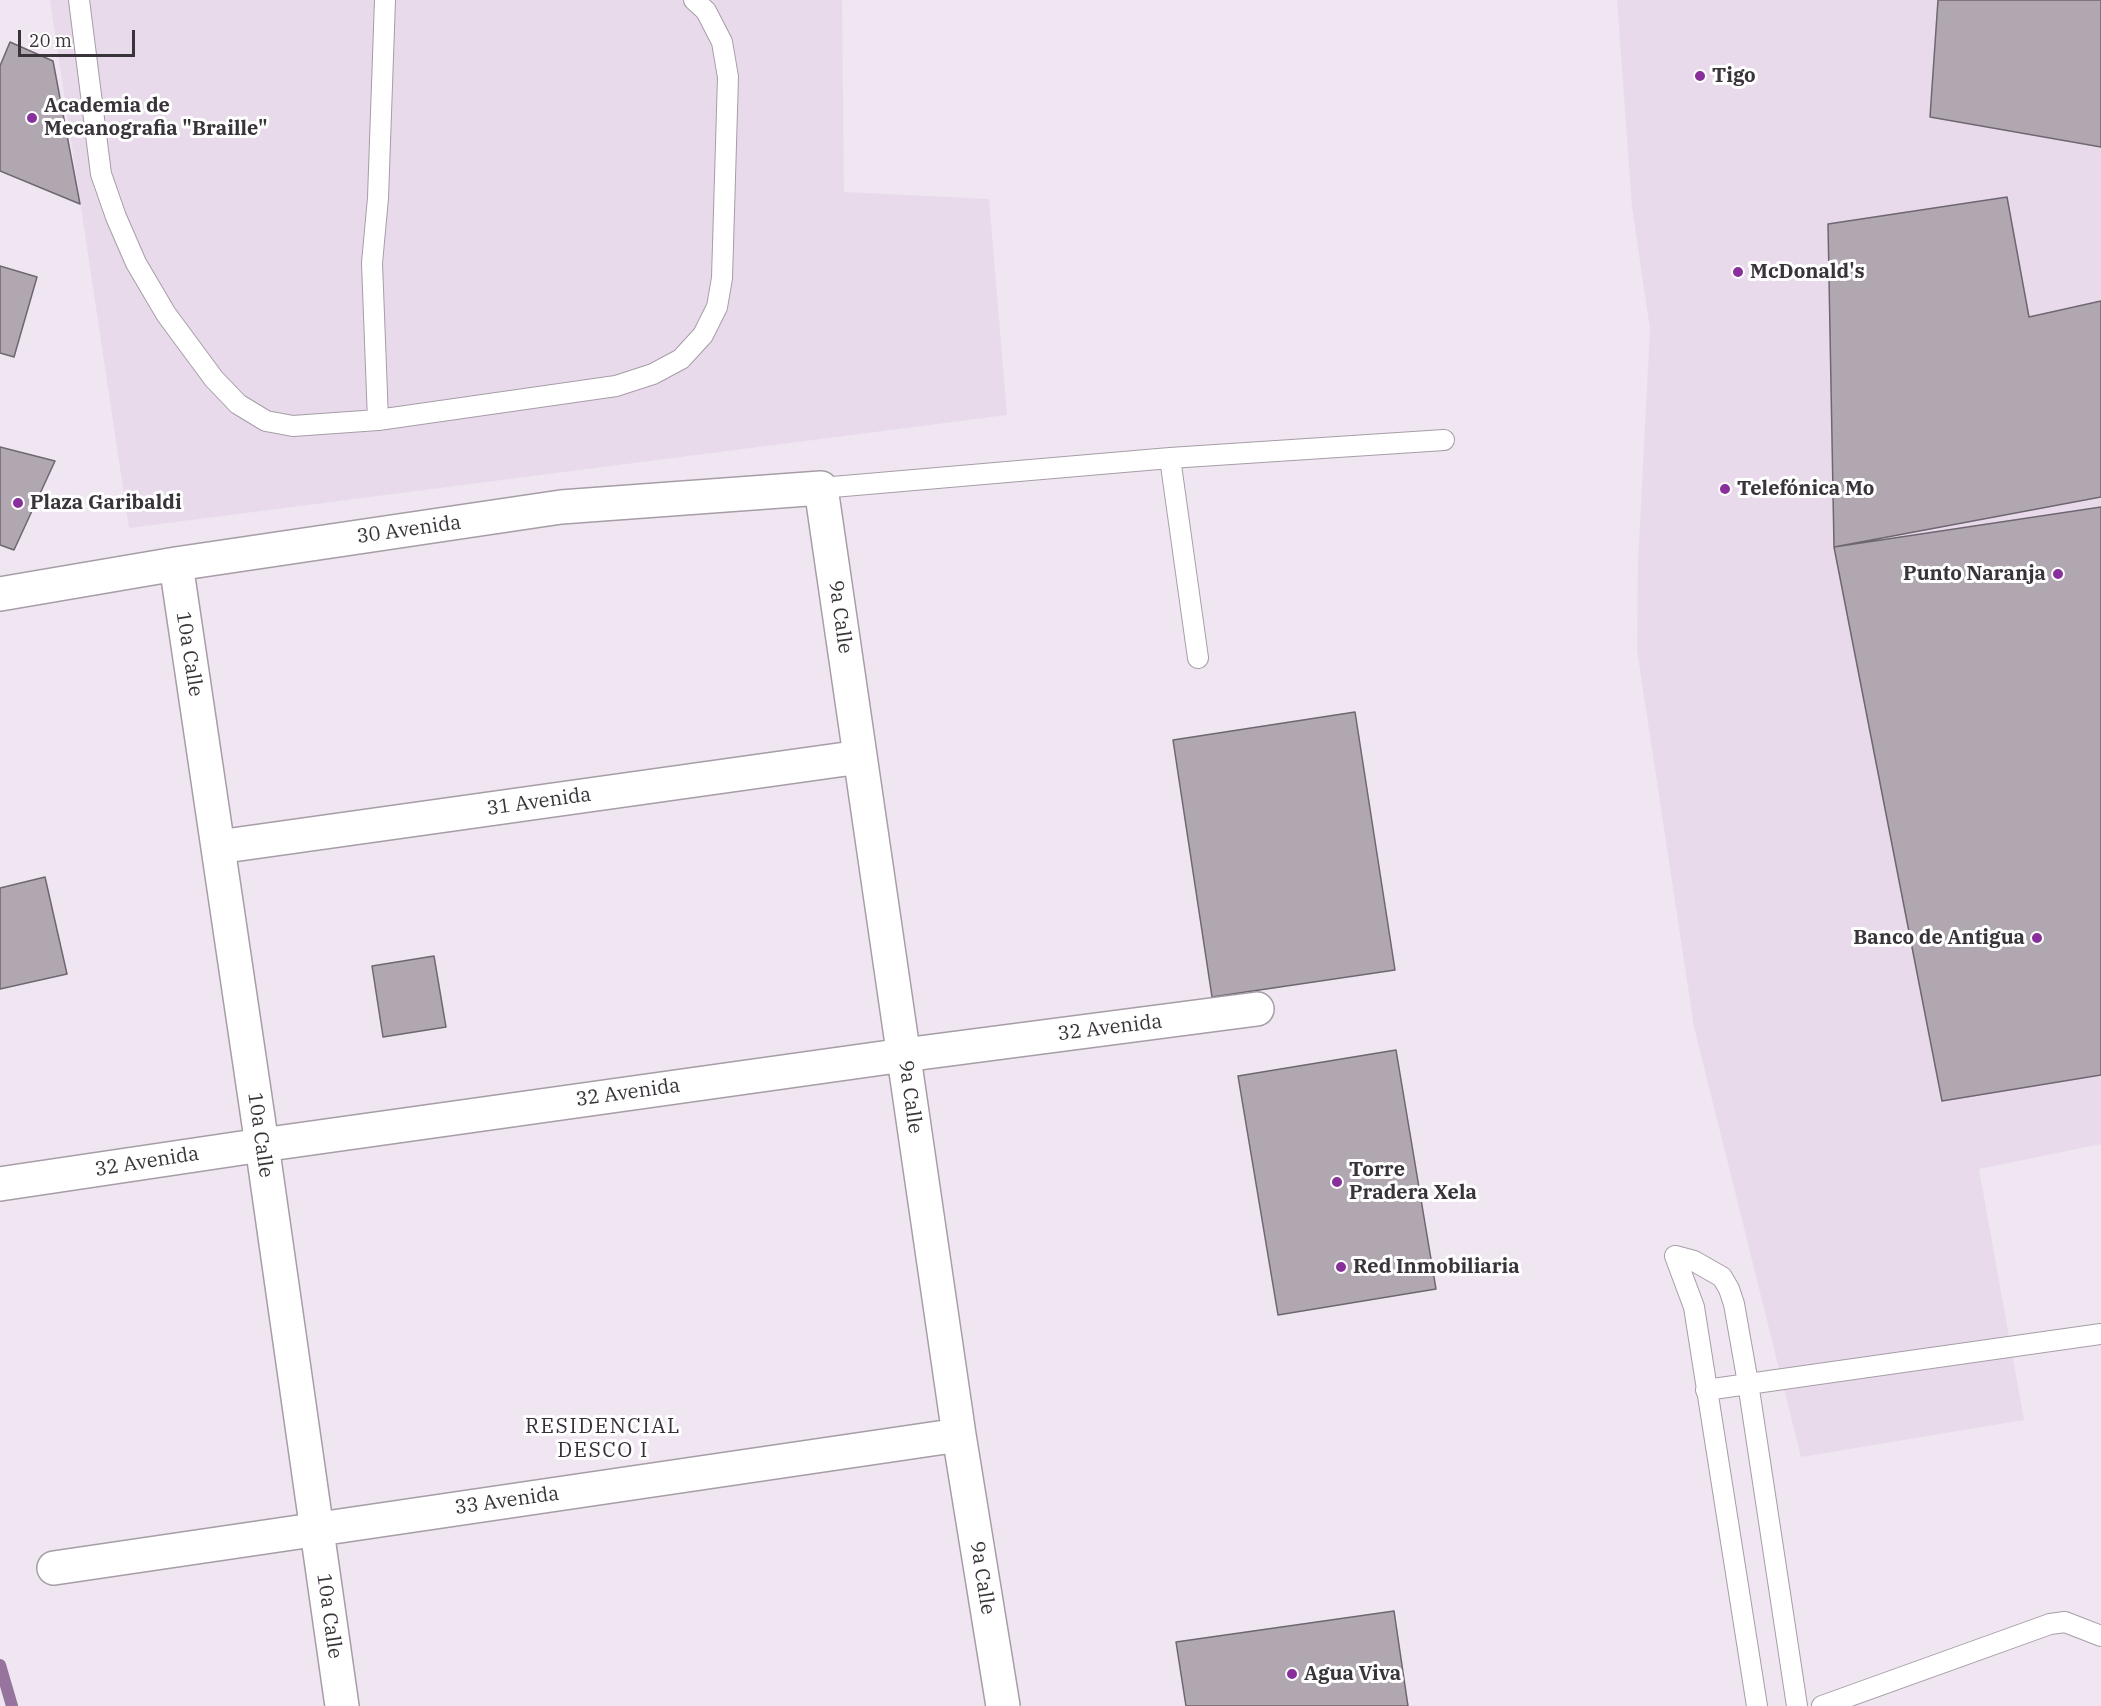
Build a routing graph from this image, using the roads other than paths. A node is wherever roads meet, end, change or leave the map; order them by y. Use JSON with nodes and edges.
{"nodes":[{"id":1,"x":79,"y":0,"type":"edge"},
{"id":2,"x":385,"y":0,"type":"edge"},
{"id":3,"x":694,"y":0,"type":"edge"},
{"id":4,"x":378,"y":420,"type":"junction"},
{"id":5,"x":1444,"y":440,"type":"dead end"},
{"id":6,"x":1170,"y":458,"type":"junction"},
{"id":7,"x":821,"y":488,"type":"junction"},
{"id":8,"x":176,"y":564,"type":"junction"},
{"id":9,"x":0,"y":594,"type":"edge"},
{"id":10,"x":1198,"y":658,"type":"dead end"},
{"id":11,"x":860,"y":757,"type":"junction"},
{"id":12,"x":218,"y":847,"type":"junction"},
{"id":13,"x":1257,"y":1009,"type":"dead end"},
{"id":14,"x":904,"y":1055,"type":"junction"},
{"id":15,"x":262,"y":1145,"type":"junction"},
{"id":16,"x":0,"y":1184,"type":"edge"},
{"id":17,"x":2101,"y":1334,"type":"edge"},
{"id":18,"x":1748,"y":1383,"type":"junction"},
{"id":19,"x":1706,"y":1390,"type":"junction"},
{"id":20,"x":959,"y":1435,"type":"junction"},
{"id":21,"x":316,"y":1529,"type":"junction"},
{"id":22,"x":54,"y":1568,"type":"dead end"},
{"id":23,"x":2101,"y":1636,"type":"edge"},
{"id":24,"x":342,"y":1706,"type":"edge"},
{"id":25,"x":1003,"y":1706,"type":"edge"},
{"id":26,"x":1757,"y":1706,"type":"edge"},
{"id":27,"x":1797,"y":1706,"type":"edge"},
{"id":28,"x":1822,"y":1706,"type":"edge"}],
"edges":[{"from":1,"to":4,"type":"lane"},
{"from":2,"to":4,"type":"lane"},
{"from":3,"to":4,"type":"lane"},
{"from":5,"to":6,"type":"lane"},
{"from":6,"to":7,"type":"lane"},
{"from":6,"to":10,"type":"lane"},
{"from":7,"to":8,"type":"street","name":"30 Avenida"},
{"from":7,"to":11,"type":"street","name":"9a Calle"},
{"from":8,"to":9,"type":"street","name":"30 Avenida"},
{"from":8,"to":12,"type":"street","name":"10a Calle"},
{"from":11,"to":12,"type":"street","name":"31 Avenida"},
{"from":11,"to":14,"type":"street","name":"9a Calle"},
{"from":12,"to":15,"type":"street","name":"10a Calle"},
{"from":13,"to":14,"type":"street","name":"32 Avenida"},
{"from":14,"to":15,"type":"street","name":"32 Avenida"},
{"from":14,"to":20,"type":"street","name":"9a Calle"},
{"from":15,"to":16,"type":"street","name":"32 Avenida"},
{"from":15,"to":21,"type":"street","name":"10a Calle"},
{"from":17,"to":18,"type":"lane"},
{"from":18,"to":19,"type":"lane"},
{"from":18,"to":19,"type":"lane"},
{"from":18,"to":27,"type":"lane"},
{"from":19,"to":26,"type":"lane"},
{"from":20,"to":21,"type":"street","name":"33 Avenida"},
{"from":20,"to":25,"type":"street","name":"9a Calle"},
{"from":21,"to":22,"type":"street","name":"33 Avenida"},
{"from":21,"to":24,"type":"street","name":"10a Calle"},
{"from":23,"to":28,"type":"lane"}]}
